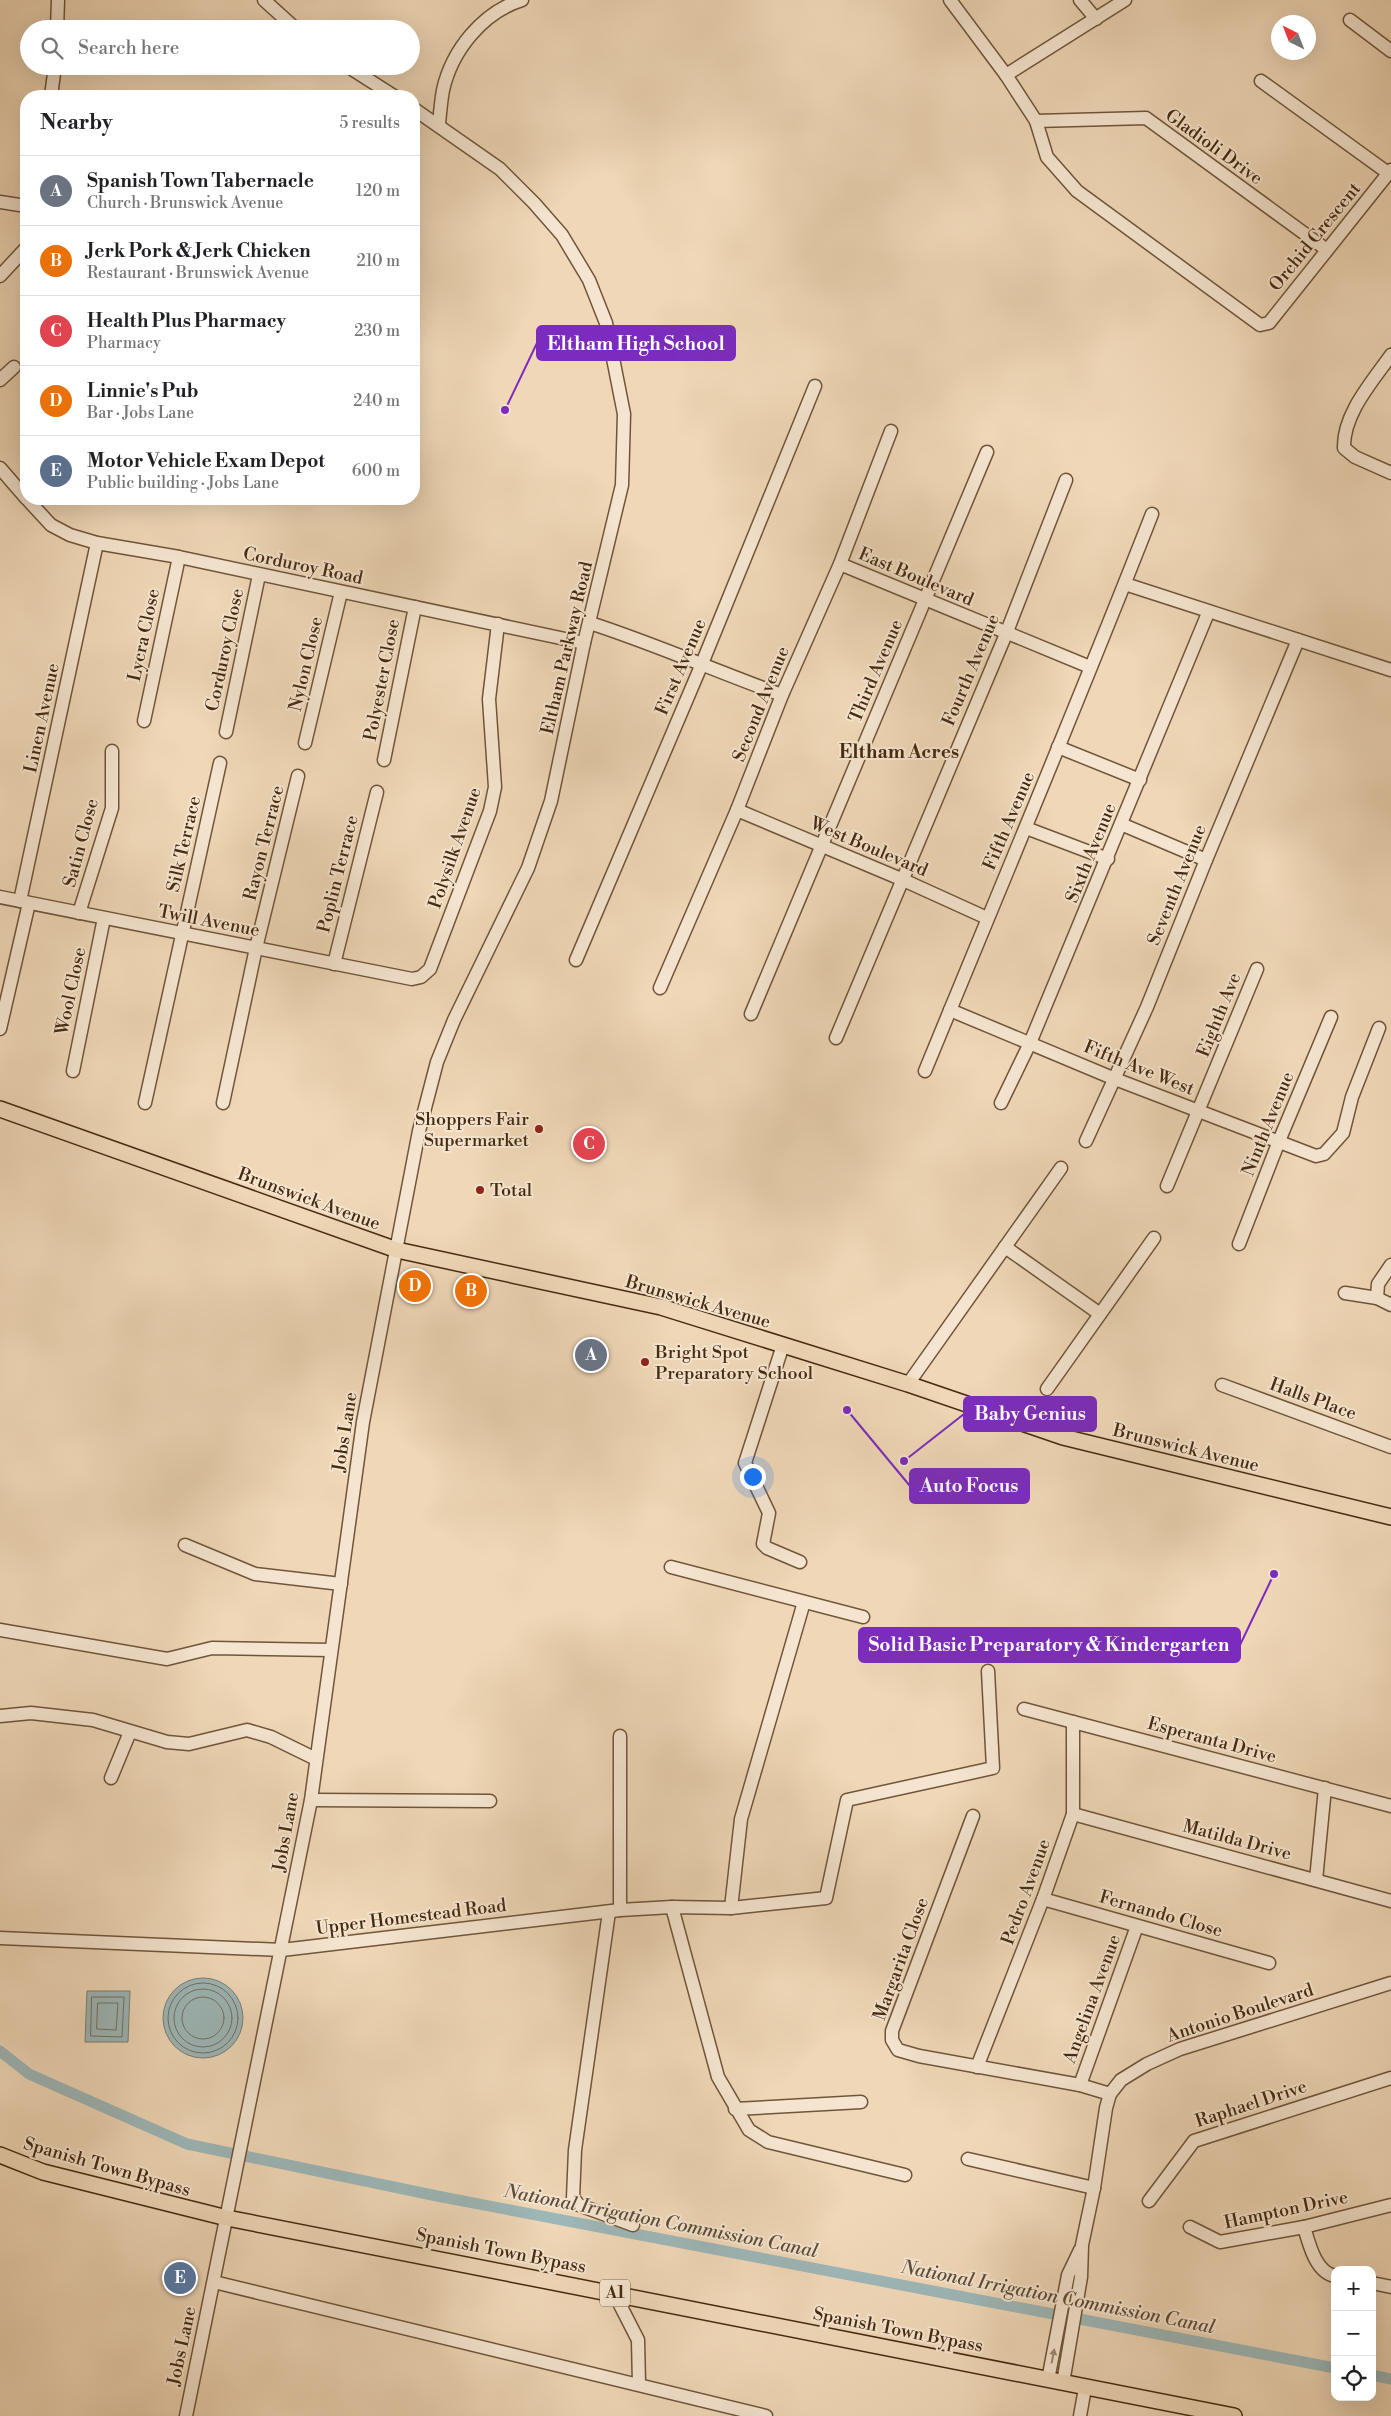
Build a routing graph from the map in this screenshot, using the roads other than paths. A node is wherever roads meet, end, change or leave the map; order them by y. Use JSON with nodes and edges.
{"nodes":[{"id":1,"x":58,"y":0,"type":"edge"},
{"id":2,"x":264,"y":0,"type":"edge"},
{"id":3,"x":522,"y":0,"type":"edge"},
{"id":4,"x":950,"y":0,"type":"edge"},
{"id":5,"x":1080,"y":0,"type":"edge"},
{"id":6,"x":1125,"y":0,"type":"edge"},
{"id":7,"x":1096,"y":19,"type":"junction"},
{"id":8,"x":57,"y":20,"type":"edge"},
{"id":9,"x":286,"y":20,"type":"edge"},
{"id":10,"x":1350,"y":20,"type":"dead end"},
{"id":11,"x":1391,"y":51,"type":"edge"},
{"id":12,"x":54,"y":75,"type":"edge"},
{"id":13,"x":361,"y":75,"type":"edge"},
{"id":14,"x":1006,"y":75,"type":"junction"},
{"id":15,"x":1261,"y":81,"type":"dead end"},
{"id":16,"x":52,"y":90,"type":"edge"},
{"id":17,"x":385,"y":90,"type":"edge"},
{"id":18,"x":420,"y":112,"type":"edge"},
{"id":19,"x":1036,"y":121,"type":"junction"},
{"id":20,"x":439,"y":124,"type":"junction"},
{"id":21,"x":1390,"y":172,"type":"edge"},
{"id":22,"x":0,"y":202,"type":"edge"},
{"id":23,"x":20,"y":205,"type":"edge"},
{"id":24,"x":1327,"y":250,"type":"junction"},
{"id":25,"x":20,"y":254,"type":"edge"},
{"id":26,"x":0,"y":276,"type":"edge"},
{"id":27,"x":1391,"y":355,"type":"edge"},
{"id":28,"x":14,"y":367,"type":"dead end"},
{"id":29,"x":0,"y":380,"type":"edge"},
{"id":30,"x":815,"y":386,"type":"dead end"},
{"id":31,"x":891,"y":431,"type":"dead end"},
{"id":32,"x":987,"y":452,"type":"dead end"},
{"id":33,"x":0,"y":468,"type":"edge"},
{"id":34,"x":1391,"y":473,"type":"edge"},
{"id":35,"x":1066,"y":480,"type":"dead end"},
{"id":36,"x":20,"y":490,"type":"edge"},
{"id":37,"x":33,"y":505,"type":"edge"},
{"id":38,"x":1152,"y":514,"type":"dead end"},
{"id":39,"x":97,"y":543,"type":"junction"},
{"id":40,"x":179,"y":557,"type":"junction"},
{"id":41,"x":840,"y":564,"type":"junction"},
{"id":42,"x":259,"y":575,"type":"junction"},
{"id":43,"x":1125,"y":584,"type":"junction"},
{"id":44,"x":341,"y":592,"type":"junction"},
{"id":45,"x":925,"y":600,"type":"junction"},
{"id":46,"x":415,"y":607,"type":"junction"},
{"id":47,"x":1208,"y":613,"type":"junction"},
{"id":48,"x":590,"y":623,"type":"junction"},
{"id":49,"x":498,"y":624,"type":"junction"},
{"id":50,"x":1006,"y":634,"type":"junction"},
{"id":51,"x":1298,"y":640,"type":"junction"},
{"id":52,"x":584,"y":643,"type":"junction"},
{"id":53,"x":701,"y":666,"type":"junction"},
{"id":54,"x":1090,"y":667,"type":"junction"},
{"id":55,"x":1391,"y":670,"type":"edge"},
{"id":56,"x":782,"y":695,"type":"junction"},
{"id":57,"x":144,"y":721,"type":"dead end"},
{"id":58,"x":226,"y":732,"type":"dead end"},
{"id":59,"x":305,"y":743,"type":"dead end"},
{"id":60,"x":1058,"y":747,"type":"junction"},
{"id":61,"x":112,"y":751,"type":"dead end"},
{"id":62,"x":384,"y":760,"type":"dead end"},
{"id":63,"x":220,"y":763,"type":"dead end"},
{"id":64,"x":298,"y":776,"type":"dead end"},
{"id":65,"x":1140,"y":780,"type":"junction"},
{"id":66,"x":377,"y":792,"type":"dead end"},
{"id":67,"x":737,"y":810,"type":"junction"},
{"id":68,"x":1121,"y":824,"type":"junction"},
{"id":69,"x":1026,"y":828,"type":"junction"},
{"id":70,"x":822,"y":846,"type":"junction"},
{"id":71,"x":1108,"y":859,"type":"junction"},
{"id":72,"x":1206,"y":860,"type":"junction"},
{"id":73,"x":901,"y":879,"type":"junction"},
{"id":74,"x":0,"y":897,"type":"edge"},
{"id":75,"x":24,"y":902,"type":"junction"},
{"id":76,"x":79,"y":913,"type":"junction"},
{"id":77,"x":104,"y":918,"type":"junction"},
{"id":78,"x":987,"y":918,"type":"junction"},
{"id":79,"x":181,"y":934,"type":"junction"},
{"id":80,"x":256,"y":948,"type":"junction"},
{"id":81,"x":576,"y":960,"type":"dead end"},
{"id":82,"x":334,"y":964,"type":"junction"},
{"id":83,"x":1257,"y":968,"type":"dead end"},
{"id":84,"x":412,"y":979,"type":"joint"},
{"id":85,"x":660,"y":988,"type":"dead end"},
{"id":86,"x":950,"y":1010,"type":"junction"},
{"id":87,"x":751,"y":1014,"type":"dead end"},
{"id":88,"x":1331,"y":1017,"type":"dead end"},
{"id":89,"x":0,"y":1028,"type":"edge"},
{"id":90,"x":1379,"y":1028,"type":"dead end"},
{"id":91,"x":836,"y":1038,"type":"dead end"},
{"id":92,"x":1030,"y":1043,"type":"junction"},
{"id":93,"x":73,"y":1071,"type":"dead end"},
{"id":94,"x":925,"y":1071,"type":"dead end"},
{"id":95,"x":1116,"y":1079,"type":"junction"},
{"id":96,"x":145,"y":1103,"type":"dead end"},
{"id":97,"x":224,"y":1103,"type":"dead end"},
{"id":98,"x":1001,"y":1103,"type":"dead end"},
{"id":99,"x":0,"y":1109,"type":"edge"},
{"id":100,"x":1198,"y":1111,"type":"junction"},
{"id":101,"x":1086,"y":1141,"type":"dead end"},
{"id":102,"x":1279,"y":1141,"type":"junction"},
{"id":103,"x":1061,"y":1168,"type":"dead end"},
{"id":104,"x":1167,"y":1186,"type":"dead end"},
{"id":105,"x":1154,"y":1238,"type":"dead end"},
{"id":106,"x":1240,"y":1244,"type":"dead end"},
{"id":107,"x":1005,"y":1247,"type":"junction"},
{"id":108,"x":397,"y":1250,"type":"junction"},
{"id":109,"x":1391,"y":1265,"type":"edge"},
{"id":110,"x":1345,"y":1293,"type":"dead end"},
{"id":111,"x":1376,"y":1298,"type":"junction"},
{"id":112,"x":1391,"y":1305,"type":"edge"},
{"id":113,"x":1100,"y":1314,"type":"junction"},
{"id":114,"x":783,"y":1345,"type":"junction"},
{"id":115,"x":908,"y":1384,"type":"junction"},
{"id":116,"x":1222,"y":1385,"type":"dead end"},
{"id":117,"x":1047,"y":1389,"type":"dead end"},
{"id":118,"x":1391,"y":1447,"type":"edge"},
{"id":119,"x":1391,"y":1517,"type":"edge"},
{"id":120,"x":185,"y":1545,"type":"dead end"},
{"id":121,"x":800,"y":1562,"type":"dead end"},
{"id":122,"x":671,"y":1567,"type":"dead end"},
{"id":123,"x":341,"y":1584,"type":"junction"},
{"id":124,"x":804,"y":1602,"type":"junction"},
{"id":125,"x":863,"y":1617,"type":"dead end"},
{"id":126,"x":0,"y":1630,"type":"edge"},
{"id":127,"x":331,"y":1650,"type":"junction"},
{"id":128,"x":988,"y":1670,"type":"dead end"},
{"id":129,"x":1024,"y":1709,"type":"dead end"},
{"id":130,"x":0,"y":1716,"type":"edge"},
{"id":131,"x":1072,"y":1722,"type":"junction"},
{"id":132,"x":130,"y":1732,"type":"junction"},
{"id":133,"x":620,"y":1736,"type":"dead end"},
{"id":134,"x":316,"y":1759,"type":"junction"},
{"id":135,"x":111,"y":1778,"type":"dead end"},
{"id":136,"x":1325,"y":1788,"type":"junction"},
{"id":137,"x":311,"y":1800,"type":"junction"},
{"id":138,"x":490,"y":1801,"type":"dead end"},
{"id":139,"x":1391,"y":1806,"type":"edge"},
{"id":140,"x":1073,"y":1814,"type":"junction"},
{"id":141,"x":973,"y":1816,"type":"dead end"},
{"id":142,"x":1316,"y":1880,"type":"junction"},
{"id":143,"x":1044,"y":1899,"type":"junction"},
{"id":144,"x":1391,"y":1901,"type":"edge"},
{"id":145,"x":672,"y":1907,"type":"junction"},
{"id":146,"x":731,"y":1908,"type":"junction"},
{"id":147,"x":614,"y":1911,"type":"junction"},
{"id":148,"x":1138,"y":1926,"type":"junction"},
{"id":149,"x":0,"y":1938,"type":"edge"},
{"id":150,"x":282,"y":1950,"type":"junction"},
{"id":151,"x":1269,"y":1963,"type":"dead end"},
{"id":152,"x":1391,"y":1983,"type":"edge"},
{"id":153,"x":977,"y":2068,"type":"junction"},
{"id":154,"x":1391,"y":2078,"type":"edge"},
{"id":155,"x":1080,"y":2085,"type":"junction"},
{"id":156,"x":1110,"y":2094,"type":"junction"},
{"id":157,"x":861,"y":2102,"type":"dead end"},
{"id":158,"x":735,"y":2109,"type":"junction"},
{"id":159,"x":0,"y":2155,"type":"edge"},
{"id":160,"x":968,"y":2159,"type":"dead end"},
{"id":161,"x":905,"y":2175,"type":"dead end"},
{"id":162,"x":1094,"y":2188,"type":"junction"},
{"id":163,"x":1149,"y":2201,"type":"dead end"},
{"id":164,"x":1391,"y":2205,"type":"edge"},
{"id":165,"x":227,"y":2218,"type":"junction"},
{"id":166,"x":634,"y":2225,"type":"dead end"},
{"id":167,"x":1190,"y":2227,"type":"dead end"},
{"id":168,"x":1304,"y":2227,"type":"junction"},
{"id":169,"x":1082,"y":2245,"type":"junction"},
{"id":170,"x":1331,"y":2273,"type":"edge"},
{"id":171,"x":214,"y":2282,"type":"junction"},
{"id":172,"x":1376,"y":2284,"type":"edge"},
{"id":173,"x":1391,"y":2286,"type":"edge"},
{"id":174,"x":614,"y":2293,"type":"junction"},
{"id":175,"x":1055,"y":2382,"type":"junction"},
{"id":176,"x":639,"y":2384,"type":"junction"},
{"id":177,"x":1085,"y":2388,"type":"junction"},
{"id":178,"x":186,"y":2416,"type":"edge"},
{"id":179,"x":766,"y":2416,"type":"edge"},
{"id":180,"x":1080,"y":2416,"type":"edge"},
{"id":181,"x":1234,"y":2416,"type":"edge"}],
"edges":[{"from":1,"to":8,"type":"street"},
{"from":2,"to":9,"type":"street"},
{"from":3,"to":20,"type":"street"},
{"from":4,"to":14,"type":"street"},
{"from":5,"to":7,"type":"street"},
{"from":6,"to":7,"type":"street"},
{"from":7,"to":14,"type":"street"},
{"from":10,"to":11,"type":"street"},
{"from":12,"to":16,"type":"street"},
{"from":13,"to":17,"type":"street"},
{"from":14,"to":19,"type":"street"},
{"from":15,"to":21,"type":"street"},
{"from":18,"to":20,"type":"street","name":"Eltham Parkway Road"},
{"from":19,"to":24,"type":"street","name":"Gladioli Drive"},
{"from":19,"to":24,"type":"street","name":"Orchid Crescent"},
{"from":20,"to":48,"type":"street","name":"Eltham Parkway Road"},
{"from":21,"to":24,"type":"street","name":"Orchid Crescent"},
{"from":22,"to":23,"type":"street"},
{"from":25,"to":26,"type":"street"},
{"from":27,"to":34,"type":"street"},
{"from":28,"to":29,"type":"street"},
{"from":30,"to":53,"type":"street","name":"First Avenue"},
{"from":31,"to":41,"type":"street","name":"Second Avenue"},
{"from":32,"to":45,"type":"street","name":"Third Avenue"},
{"from":33,"to":36,"type":"street","name":"Corduroy Road"},
{"from":35,"to":50,"type":"street","name":"Fourth Avenue"},
{"from":37,"to":39,"type":"street","name":"Corduroy Road"},
{"from":38,"to":43,"type":"street","name":"Fifth Avenue"},
{"from":39,"to":40,"type":"street","name":"Corduroy Road"},
{"from":39,"to":75,"type":"street","name":"Linen Avenue"},
{"from":40,"to":42,"type":"street","name":"Corduroy Road"},
{"from":40,"to":57,"type":"street","name":"Lycra Close"},
{"from":41,"to":45,"type":"street","name":"East Boulevard"},
{"from":41,"to":56,"type":"street","name":"Second Avenue"},
{"from":42,"to":44,"type":"street","name":"Corduroy Road"},
{"from":42,"to":58,"type":"street","name":"Corduroy Close"},
{"from":43,"to":47,"type":"street"},
{"from":43,"to":54,"type":"street","name":"Fifth Avenue"},
{"from":44,"to":46,"type":"street","name":"Corduroy Road"},
{"from":44,"to":59,"type":"street","name":"Nylon Close"},
{"from":45,"to":50,"type":"street","name":"East Boulevard"},
{"from":45,"to":70,"type":"street","name":"Third Avenue"},
{"from":46,"to":49,"type":"street","name":"Corduroy Road"},
{"from":46,"to":62,"type":"street","name":"Polyester Close"},
{"from":47,"to":51,"type":"street"},
{"from":47,"to":65,"type":"street","name":"Sixth Avenue"},
{"from":48,"to":52,"type":"street","name":"Eltham Parkway Road"},
{"from":48,"to":53,"type":"street"},
{"from":49,"to":52,"type":"street","name":"Corduroy Road"},
{"from":49,"to":84,"type":"street","name":"Polysilk Avenue"},
{"from":50,"to":54,"type":"street","name":"East Boulevard"},
{"from":50,"to":73,"type":"street","name":"Fourth Avenue"},
{"from":51,"to":55,"type":"street"},
{"from":51,"to":72,"type":"street","name":"Seventh Avenue"},
{"from":52,"to":108,"type":"street","name":"Eltham Parkway Road"},
{"from":53,"to":56,"type":"street"},
{"from":53,"to":81,"type":"street","name":"First Avenue"},
{"from":54,"to":60,"type":"street","name":"Fifth Avenue"},
{"from":56,"to":67,"type":"street","name":"Second Avenue"},
{"from":60,"to":65,"type":"street"},
{"from":60,"to":69,"type":"street","name":"Fifth Avenue"},
{"from":61,"to":76,"type":"street","name":"Satin Close"},
{"from":63,"to":79,"type":"street","name":"Silk Terrace"},
{"from":64,"to":80,"type":"street","name":"Rayon Terrace"},
{"from":65,"to":68,"type":"street","name":"Sixth Avenue"},
{"from":66,"to":82,"type":"street","name":"Poplin Terrace"},
{"from":67,"to":70,"type":"street","name":"West Boulevard"},
{"from":67,"to":85,"type":"street","name":"Second Avenue"},
{"from":68,"to":71,"type":"street","name":"Sixth Avenue"},
{"from":68,"to":72,"type":"street"},
{"from":69,"to":71,"type":"street"},
{"from":69,"to":78,"type":"street","name":"Fifth Avenue"},
{"from":70,"to":73,"type":"street","name":"West Boulevard"},
{"from":70,"to":87,"type":"street","name":"Third Avenue"},
{"from":71,"to":92,"type":"street","name":"Sixth Avenue"},
{"from":72,"to":95,"type":"street","name":"Seventh Avenue"},
{"from":73,"to":78,"type":"street","name":"West Boulevard"},
{"from":73,"to":91,"type":"street","name":"Fourth Avenue"},
{"from":74,"to":75,"type":"street","name":"Twill Avenue"},
{"from":75,"to":76,"type":"street","name":"Twill Avenue"},
{"from":75,"to":89,"type":"street","name":"Linen Avenue"},
{"from":76,"to":77,"type":"street","name":"Twill Avenue"},
{"from":77,"to":79,"type":"street","name":"Twill Avenue"},
{"from":77,"to":93,"type":"street","name":"Wool Close"},
{"from":78,"to":86,"type":"street","name":"Fifth Avenue"},
{"from":79,"to":80,"type":"street","name":"Twill Avenue"},
{"from":79,"to":96,"type":"street","name":"Silk Terrace"},
{"from":80,"to":82,"type":"street","name":"Twill Avenue"},
{"from":80,"to":97,"type":"street","name":"Rayon Terrace"},
{"from":82,"to":84,"type":"street","name":"Twill Avenue"},
{"from":83,"to":100,"type":"street","name":"Eighth Ave"},
{"from":86,"to":92,"type":"street","name":"Fifth Ave West"},
{"from":86,"to":94,"type":"street","name":"Fifth Avenue"},
{"from":88,"to":102,"type":"street","name":"Ninth Avenue"},
{"from":90,"to":102,"type":"street","name":"Fifth Ave West"},
{"from":92,"to":95,"type":"street","name":"Fifth Ave West"},
{"from":92,"to":98,"type":"street","name":"Sixth Avenue"},
{"from":95,"to":100,"type":"street","name":"Fifth Ave West"},
{"from":95,"to":101,"type":"street","name":"Seventh Avenue"},
{"from":99,"to":108,"type":"main road","name":"Brunswick Avenue"},
{"from":100,"to":102,"type":"street","name":"Fifth Ave West"},
{"from":100,"to":104,"type":"street","name":"Eighth Ave"},
{"from":102,"to":106,"type":"street","name":"Ninth Avenue"},
{"from":103,"to":107,"type":"street"},
{"from":105,"to":113,"type":"street"},
{"from":107,"to":113,"type":"street"},
{"from":107,"to":115,"type":"street"},
{"from":108,"to":114,"type":"main road","name":"Brunswick Avenue"},
{"from":108,"to":123,"type":"street","name":"Jobs Lane"},
{"from":109,"to":111,"type":"street"},
{"from":110,"to":111,"type":"street"},
{"from":111,"to":112,"type":"street"},
{"from":113,"to":117,"type":"street"},
{"from":114,"to":115,"type":"main road","name":"Brunswick Avenue"},
{"from":114,"to":121,"type":"street"},
{"from":115,"to":119,"type":"main road","name":"Brunswick Avenue"},
{"from":116,"to":118,"type":"street","name":"Halls Place"},
{"from":120,"to":123,"type":"street"},
{"from":122,"to":124,"type":"street"},
{"from":123,"to":127,"type":"street","name":"Jobs Lane"},
{"from":124,"to":125,"type":"street"},
{"from":124,"to":146,"type":"street"},
{"from":126,"to":127,"type":"street"},
{"from":127,"to":134,"type":"street","name":"Jobs Lane"},
{"from":128,"to":146,"type":"street","name":"Upper Homestead Road"},
{"from":129,"to":131,"type":"street","name":"Esperanta Drive"},
{"from":130,"to":132,"type":"street"},
{"from":131,"to":136,"type":"street","name":"Esperanta Drive"},
{"from":131,"to":140,"type":"street","name":"Pedro Avenue"},
{"from":132,"to":134,"type":"street"},
{"from":132,"to":135,"type":"street"},
{"from":133,"to":147,"type":"street"},
{"from":134,"to":137,"type":"street","name":"Jobs Lane"},
{"from":136,"to":139,"type":"street","name":"Esperanta Drive"},
{"from":136,"to":142,"type":"street"},
{"from":137,"to":138,"type":"street"},
{"from":137,"to":150,"type":"street","name":"Jobs Lane"},
{"from":140,"to":142,"type":"street","name":"Matilda Drive"},
{"from":140,"to":143,"type":"street","name":"Pedro Avenue"},
{"from":141,"to":153,"type":"street","name":"Margarita Close"},
{"from":142,"to":144,"type":"street","name":"Matilda Drive"},
{"from":143,"to":148,"type":"street","name":"Fernando Close"},
{"from":143,"to":153,"type":"street","name":"Pedro Avenue"},
{"from":145,"to":146,"type":"street","name":"Upper Homestead Road"},
{"from":145,"to":147,"type":"street","name":"Upper Homestead Road"},
{"from":145,"to":158,"type":"street"},
{"from":147,"to":150,"type":"street","name":"Upper Homestead Road"},
{"from":147,"to":166,"type":"street"},
{"from":148,"to":151,"type":"street","name":"Fernando Close"},
{"from":148,"to":155,"type":"street","name":"Angelina Avenue"},
{"from":149,"to":150,"type":"street","name":"Upper Homestead Road"},
{"from":150,"to":165,"type":"street","name":"Jobs Lane"},
{"from":152,"to":156,"type":"street","name":"Antonio Boulevard"},
{"from":153,"to":155,"type":"street","name":"Margarita Close"},
{"from":154,"to":163,"type":"street","name":"Raphael Drive"},
{"from":155,"to":156,"type":"street","name":"Margarita Close"},
{"from":156,"to":162,"type":"street"},
{"from":157,"to":158,"type":"street"},
{"from":158,"to":161,"type":"street"},
{"from":159,"to":165,"type":"main road","name":"Spanish Town Bypass","number":"A1"},
{"from":160,"to":162,"type":"street"},
{"from":162,"to":169,"type":"street"},
{"from":164,"to":168,"type":"street","name":"Hampton Drive"},
{"from":165,"to":171,"type":"street","name":"Jobs Lane"},
{"from":165,"to":174,"type":"main road","name":"Spanish Town Bypass","number":"A1"},
{"from":167,"to":168,"type":"street","name":"Hampton Drive"},
{"from":168,"to":170,"type":"street"},
{"from":169,"to":175,"type":"street"},
{"from":175,"to":169,"type":"street","one_way":true},
{"from":171,"to":176,"type":"street"},
{"from":171,"to":178,"type":"street","name":"Jobs Lane"},
{"from":172,"to":173,"type":"street"},
{"from":174,"to":175,"type":"main road","name":"Spanish Town Bypass","number":"A1"},
{"from":174,"to":176,"type":"street"},
{"from":175,"to":177,"type":"main road","name":"Spanish Town Bypass","number":"A1"},
{"from":176,"to":179,"type":"street"},
{"from":177,"to":180,"type":"street"},
{"from":177,"to":181,"type":"main road","name":"Spanish Town Bypass","number":"A1"}]}
